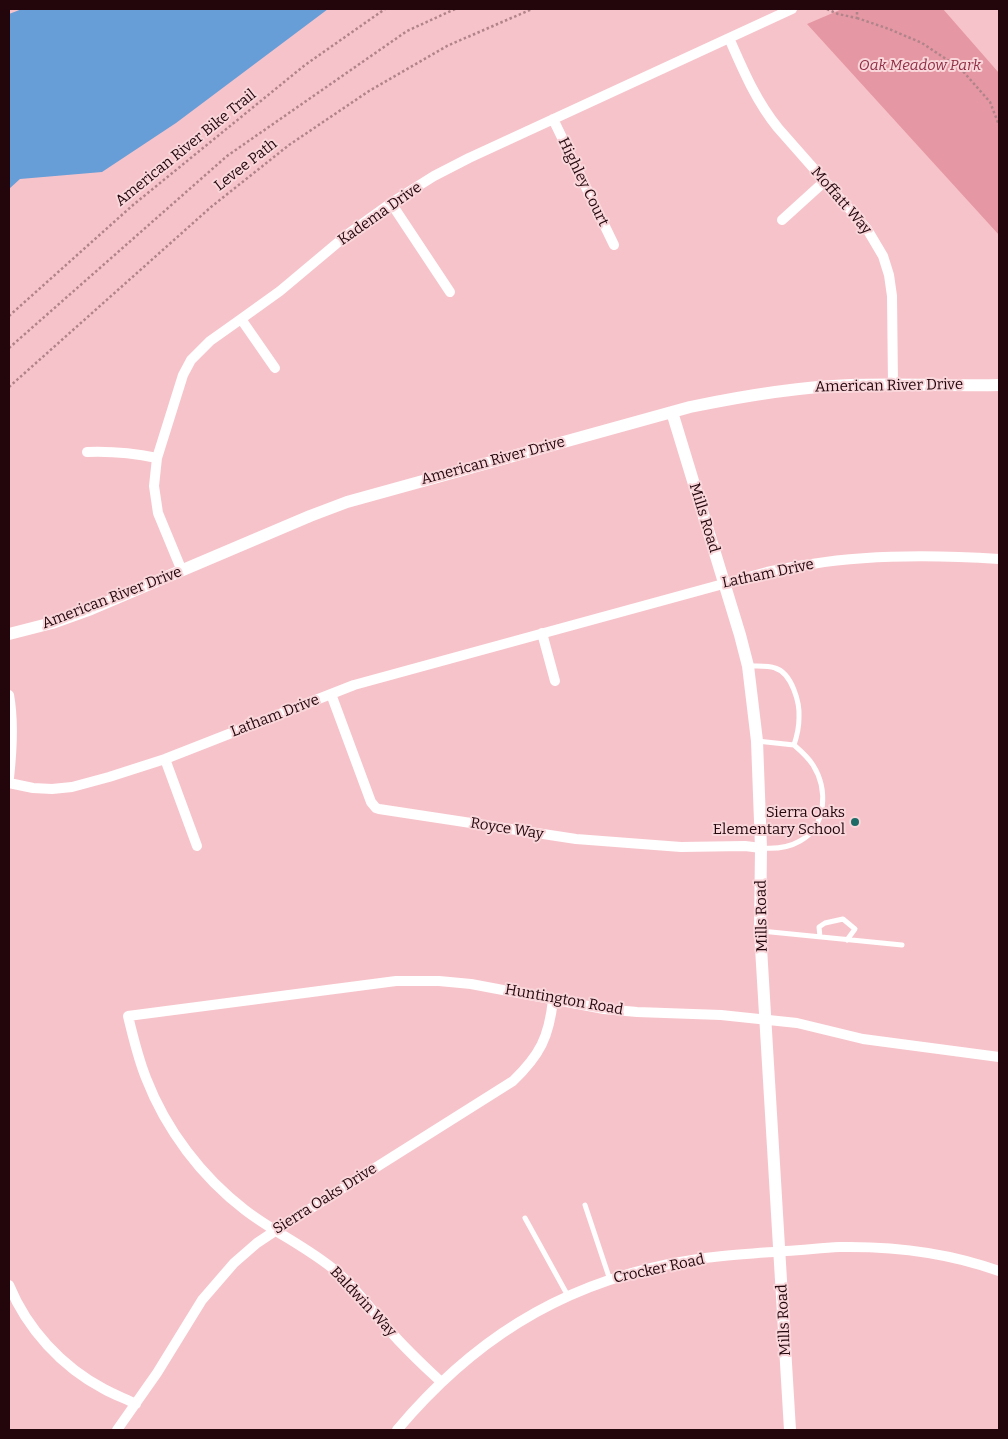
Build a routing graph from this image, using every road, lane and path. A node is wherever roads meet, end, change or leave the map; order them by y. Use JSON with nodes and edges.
{"nodes":[{"id":1,"x":385,"y":9,"type":"edge"},
{"id":2,"x":455,"y":9,"type":"edge"},
{"id":3,"x":532,"y":9,"type":"edge"},
{"id":4,"x":792,"y":9,"type":"edge"},
{"id":5,"x":827,"y":9,"type":"edge"},
{"id":6,"x":857,"y":9,"type":"edge"},
{"id":7,"x":857,"y":18,"type":"junction"},
{"id":8,"x":729,"y":38,"type":"junction"},
{"id":9,"x":553,"y":119,"type":"junction"},
{"id":10,"x":999,"y":125,"type":"edge"},
{"id":11,"x":825,"y":181,"type":"junction"},
{"id":12,"x":391,"y":203,"type":"junction"},
{"id":13,"x":782,"y":220,"type":"dead end"},
{"id":14,"x":614,"y":245,"type":"dead end"},
{"id":15,"x":450,"y":292,"type":"dead end"},
{"id":16,"x":9,"y":316,"type":"edge"},
{"id":17,"x":242,"y":319,"type":"junction"},
{"id":18,"x":9,"y":348,"type":"edge"},
{"id":19,"x":275,"y":368,"type":"dead end"},
{"id":20,"x":893,"y":384,"type":"junction"},
{"id":21,"x":999,"y":385,"type":"edge"},
{"id":22,"x":9,"y":387,"type":"edge"},
{"id":23,"x":672,"y":412,"type":"junction"},
{"id":24,"x":88,"y":452,"type":"dead end"},
{"id":25,"x":157,"y":458,"type":"junction"},
{"id":26,"x":999,"y":559,"type":"edge"},
{"id":27,"x":182,"y":570,"type":"junction"},
{"id":28,"x":724,"y":583,"type":"junction"},
{"id":29,"x":542,"y":633,"type":"junction"},
{"id":30,"x":9,"y":634,"type":"edge"},
{"id":31,"x":748,"y":666,"type":"junction"},
{"id":32,"x":555,"y":681,"type":"dead end"},
{"id":33,"x":331,"y":694,"type":"junction"},
{"id":34,"x":9,"y":695,"type":"edge"},
{"id":35,"x":757,"y":741,"type":"junction"},
{"id":36,"x":794,"y":745,"type":"junction"},
{"id":37,"x":165,"y":759,"type":"junction"},
{"id":38,"x":9,"y":778,"type":"edge"},
{"id":39,"x":9,"y":783,"type":"edge"},
{"id":40,"x":197,"y":846,"type":"dead end"},
{"id":41,"x":762,"y":848,"type":"junction"},
{"id":42,"x":760,"y":932,"type":"junction"},
{"id":43,"x":820,"y":937,"type":"junction"},
{"id":44,"x":847,"y":940,"type":"junction"},
{"id":45,"x":902,"y":945,"type":"dead end"},
{"id":46,"x":553,"y":1000,"type":"junction"},
{"id":47,"x":128,"y":1016,"type":"joint"},
{"id":48,"x":766,"y":1020,"type":"junction"},
{"id":49,"x":999,"y":1057,"type":"edge"},
{"id":50,"x":585,"y":1205,"type":"dead end"},
{"id":51,"x":525,"y":1218,"type":"dead end"},
{"id":52,"x":274,"y":1230,"type":"junction"},
{"id":53,"x":780,"y":1252,"type":"junction"},
{"id":54,"x":999,"y":1272,"type":"edge"},
{"id":55,"x":610,"y":1280,"type":"junction"},
{"id":56,"x":9,"y":1285,"type":"edge"},
{"id":57,"x":568,"y":1296,"type":"junction"},
{"id":58,"x":441,"y":1382,"type":"junction"},
{"id":59,"x":136,"y":1404,"type":"junction"},
{"id":60,"x":117,"y":1430,"type":"edge"},
{"id":61,"x":397,"y":1430,"type":"edge"},
{"id":62,"x":790,"y":1430,"type":"edge"}],
"edges":[{"from":1,"to":16,"type":"path","name":"American River Bike Trail"},
{"from":2,"to":18,"type":"path"},
{"from":3,"to":22,"type":"path","name":"Levee Path"},
{"from":4,"to":8,"type":"street","name":"Kadema Drive"},
{"from":5,"to":7,"type":"path"},
{"from":6,"to":7,"type":"path"},
{"from":7,"to":10,"type":"path"},
{"from":8,"to":9,"type":"street","name":"Kadema Drive"},
{"from":8,"to":11,"type":"street","name":"Moffatt Way"},
{"from":9,"to":12,"type":"street","name":"Kadema Drive"},
{"from":9,"to":14,"type":"street","name":"Highley Court"},
{"from":11,"to":13,"type":"street"},
{"from":11,"to":20,"type":"street","name":"Moffatt Way"},
{"from":12,"to":15,"type":"street"},
{"from":12,"to":17,"type":"street","name":"Kadema Drive"},
{"from":17,"to":19,"type":"street"},
{"from":17,"to":25,"type":"street","name":"Kadema Drive"},
{"from":20,"to":21,"type":"street","name":"American River Drive"},
{"from":20,"to":23,"type":"street","name":"American River Drive"},
{"from":23,"to":27,"type":"street","name":"American River Drive"},
{"from":23,"to":28,"type":"street","name":"Mills Road"},
{"from":24,"to":25,"type":"street"},
{"from":25,"to":27,"type":"street","name":"Kadema Drive"},
{"from":26,"to":28,"type":"street","name":"Latham Drive"},
{"from":27,"to":30,"type":"street","name":"American River Drive"},
{"from":28,"to":29,"type":"street","name":"Latham Drive"},
{"from":28,"to":31,"type":"street","name":"Mills Road"},
{"from":29,"to":32,"type":"street"},
{"from":29,"to":33,"type":"street","name":"Latham Drive"},
{"from":31,"to":35,"type":"street","name":"Mills Road"},
{"from":31,"to":36,"type":"lane"},
{"from":33,"to":37,"type":"street","name":"Latham Drive"},
{"from":33,"to":41,"type":"street","name":"Royce Way"},
{"from":34,"to":38,"type":"street"},
{"from":35,"to":36,"type":"lane"},
{"from":35,"to":41,"type":"street","name":"Mills Road"},
{"from":36,"to":41,"type":"lane"},
{"from":37,"to":39,"type":"street","name":"Latham Drive"},
{"from":37,"to":40,"type":"street"},
{"from":41,"to":42,"type":"street","name":"Mills Road"},
{"from":42,"to":43,"type":"lane"},
{"from":42,"to":48,"type":"street","name":"Mills Road"},
{"from":43,"to":44,"type":"lane"},
{"from":43,"to":44,"type":"lane"},
{"from":44,"to":45,"type":"lane"},
{"from":46,"to":47,"type":"street","name":"Huntington Road"},
{"from":46,"to":48,"type":"street","name":"Huntington Road"},
{"from":46,"to":52,"type":"street","name":"Sierra Oaks Drive"},
{"from":47,"to":52,"type":"street","name":"Baldwin Way"},
{"from":48,"to":49,"type":"street","name":"Huntington Road"},
{"from":48,"to":53,"type":"street","name":"Mills Road"},
{"from":50,"to":55,"type":"lane"},
{"from":51,"to":57,"type":"lane"},
{"from":52,"to":58,"type":"street","name":"Baldwin Way"},
{"from":52,"to":59,"type":"street","name":"Sierra Oaks Drive"},
{"from":53,"to":54,"type":"street","name":"Crocker Road"},
{"from":53,"to":55,"type":"street","name":"Crocker Road"},
{"from":53,"to":62,"type":"street","name":"Mills Road"},
{"from":55,"to":57,"type":"street","name":"Crocker Road"},
{"from":56,"to":59,"type":"street"},
{"from":57,"to":58,"type":"street","name":"Crocker Road"},
{"from":58,"to":61,"type":"street","name":"Crocker Road"},
{"from":59,"to":60,"type":"street","name":"Sierra Oaks Drive"}]}
